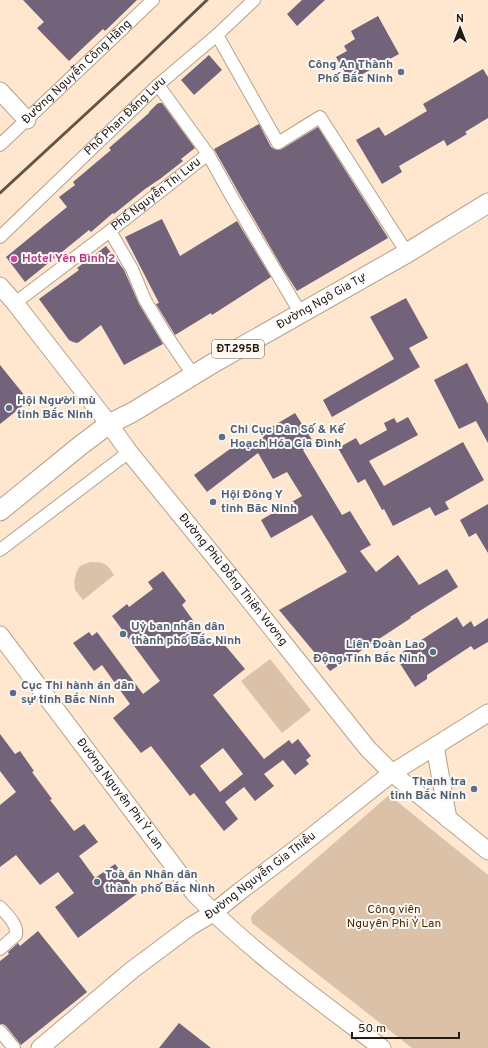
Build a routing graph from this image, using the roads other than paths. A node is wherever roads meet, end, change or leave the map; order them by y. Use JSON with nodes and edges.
{"nodes":[{"id":1,"x":153,"y":0,"type":"edge"},
{"id":2,"x":254,"y":0,"type":"edge"},
{"id":3,"x":217,"y":35,"type":"junction"},
{"id":4,"x":158,"y":85,"type":"junction"},
{"id":5,"x":0,"y":91,"type":"edge"},
{"id":6,"x":27,"y":120,"type":"junction"},
{"id":7,"x":0,"y":145,"type":"edge"},
{"id":8,"x":208,"y":154,"type":"junction"},
{"id":9,"x":488,"y":203,"type":"edge"},
{"id":10,"x":110,"y":231,"type":"junction"},
{"id":11,"x":0,"y":237,"type":"edge"},
{"id":12,"x":407,"y":253,"type":"junction"},
{"id":13,"x":0,"y":286,"type":"edge"},
{"id":14,"x":15,"y":303,"type":"junction"},
{"id":15,"x":301,"y":314,"type":"junction"},
{"id":16,"x":194,"y":376,"type":"junction"},
{"id":17,"x":109,"y":424,"type":"junction"},
{"id":18,"x":129,"y":452,"type":"junction"},
{"id":19,"x":0,"y":511,"type":"edge"},
{"id":20,"x":0,"y":550,"type":"edge"},
{"id":21,"x":0,"y":635,"type":"edge"},
{"id":22,"x":488,"y":713,"type":"edge"},
{"id":23,"x":435,"y":746,"type":"junction"},
{"id":24,"x":392,"y":773,"type":"junction"},
{"id":25,"x":448,"y":819,"type":"junction"},
{"id":26,"x":488,"y":851,"type":"edge"},
{"id":27,"x":0,"y":907,"type":"edge"},
{"id":28,"x":213,"y":913,"type":"junction"},
{"id":29,"x":0,"y":949,"type":"edge"},
{"id":30,"x":0,"y":1031,"type":"edge"},
{"id":31,"x":372,"y":1045,"type":"edge"},
{"id":32,"x":14,"y":1048,"type":"edge"},
{"id":33,"x":40,"y":1048,"type":"edge"}],
"edges":[{"from":1,"to":6,"type":"street","name":"Đường Nguyễn Công Hãng"},
{"from":2,"to":3,"type":"street","name":"Phố Phan Đăng Lưu"},
{"from":3,"to":4,"type":"street","name":"Phố Phan Đăng Lưu"},
{"from":3,"to":12,"type":"street"},
{"from":4,"to":8,"type":"street"},
{"from":4,"to":11,"type":"street","name":"Phố Phan Đăng Lưu"},
{"from":5,"to":6,"type":"street"},
{"from":6,"to":7,"type":"street","name":"Đường Nguyễn Công Hãng"},
{"from":8,"to":10,"type":"street","name":"Phố Nguyễn Thị Lưu"},
{"from":8,"to":15,"type":"street","name":"Phố Nguyễn Thị Lưu"},
{"from":9,"to":12,"type":"main road","name":"Đường Ngô Gia Tự","number":"ĐT.295B"},
{"from":10,"to":14,"type":"street","name":"Phố Nguyễn Thị Lưu"},
{"from":10,"to":16,"type":"street"},
{"from":12,"to":15,"type":"main road","name":"Đường Ngô Gia Tự","number":"ĐT.295B"},
{"from":13,"to":14,"type":"street","name":"Đường Phù Đổng Thiên Vương"},
{"from":14,"to":17,"type":"street","name":"Đường Phù Đổng Thiên Vương"},
{"from":15,"to":16,"type":"main road","name":"Đường Ngô Gia Tự","number":"ĐT.295B"},
{"from":16,"to":17,"type":"main road","name":"Đường Ngô Gia Tự","number":"ĐT.295B"},
{"from":17,"to":18,"type":"street","name":"Đường Phù Đổng Thiên Vương"},
{"from":17,"to":19,"type":"main road","name":"Đường Ngô Gia Tự","number":"ĐT.295B"},
{"from":18,"to":20,"type":"street"},
{"from":18,"to":24,"type":"street","name":"Đường Phù Đổng Thiên Vương"},
{"from":21,"to":28,"type":"street","name":"Đường Nguyên Phi Ỷ Lan"},
{"from":22,"to":23,"type":"street","name":"Đường Nguyễn Gia Thiều"},
{"from":23,"to":24,"type":"street","name":"Đường Nguyễn Gia Thiều"},
{"from":23,"to":25,"type":"street"},
{"from":24,"to":25,"type":"street","name":"Đường Phù Đổng Thiên Vương"},
{"from":24,"to":28,"type":"street","name":"Đường Nguyễn Gia Thiều"},
{"from":25,"to":26,"type":"street","name":"Đường Phù Đổng Thiên Vương"},
{"from":27,"to":29,"type":"street"},
{"from":28,"to":31,"type":"street","name":"Đường Nguyên Phi Ỷ Lan"},
{"from":28,"to":33,"type":"street","name":"Đường Nguyễn Gia Thiều"},
{"from":30,"to":32,"type":"street"}]}
